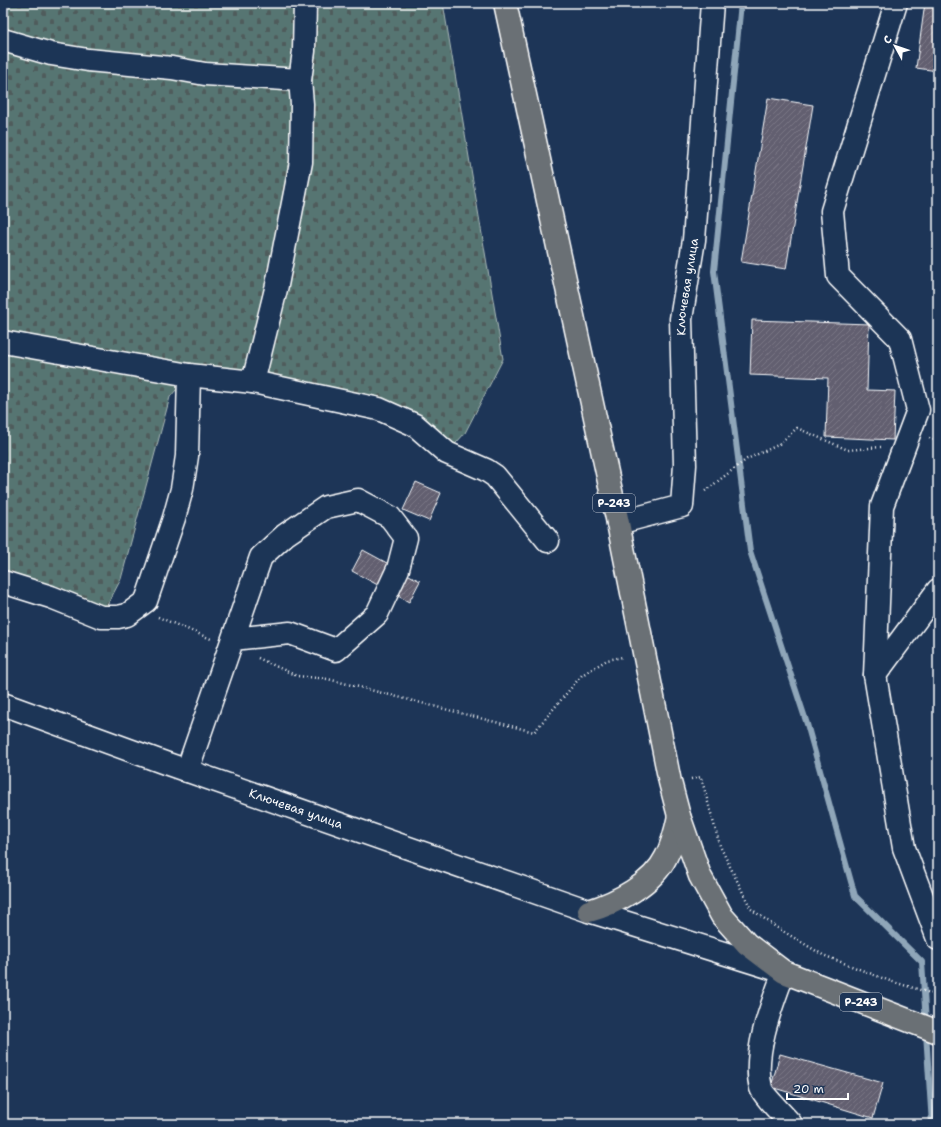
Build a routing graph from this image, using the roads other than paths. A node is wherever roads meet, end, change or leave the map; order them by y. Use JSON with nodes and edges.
{"nodes":[{"id":1,"x":305,"y":3,"type":"edge"},
{"id":2,"x":505,"y":3,"type":"edge"},
{"id":3,"x":712,"y":3,"type":"edge"},
{"id":4,"x":896,"y":3,"type":"edge"},
{"id":5,"x":3,"y":40,"type":"edge"},
{"id":6,"x":300,"y":80,"type":"junction"},
{"id":7,"x":3,"y":342,"type":"edge"},
{"id":8,"x":189,"y":375,"type":"junction"},
{"id":9,"x":253,"y":382,"type":"junction"},
{"id":10,"x":618,"y":523,"type":"junction"},
{"id":11,"x":548,"y":541,"type":"dead end"},
{"id":12,"x":3,"y":582,"type":"edge"},
{"id":13,"x":938,"y":590,"type":"edge"},
{"id":14,"x":231,"y":643,"type":"junction"},
{"id":15,"x":875,"y":675,"type":"junction"},
{"id":16,"x":3,"y":704,"type":"edge"},
{"id":17,"x":187,"y":771,"type":"junction"},
{"id":18,"x":679,"y":816,"type":"junction"},
{"id":19,"x":589,"y":911,"type":"junction"},
{"id":20,"x":938,"y":939,"type":"edge"},
{"id":21,"x":784,"y":972,"type":"junction"},
{"id":22,"x":938,"y":1032,"type":"edge"},
{"id":23,"x":791,"y":1124,"type":"edge"}],
"edges":[{"from":1,"to":6,"type":"street"},
{"from":2,"to":10,"type":"main road","number":"Р-243"},
{"from":3,"to":10,"type":"street","name":"Ключевая улица"},
{"from":4,"to":15,"type":"street"},
{"from":5,"to":6,"type":"street"},
{"from":6,"to":9,"type":"street"},
{"from":7,"to":8,"type":"street"},
{"from":8,"to":9,"type":"street"},
{"from":8,"to":12,"type":"street"},
{"from":9,"to":11,"type":"street"},
{"from":10,"to":18,"type":"main road","number":"Р-243"},
{"from":13,"to":15,"type":"street"},
{"from":14,"to":14,"type":"street"},
{"from":14,"to":17,"type":"street"},
{"from":15,"to":20,"type":"street"},
{"from":16,"to":17,"type":"street","name":"Ключевая улица"},
{"from":17,"to":19,"type":"street","name":"Ключевая улица"},
{"from":18,"to":19,"type":"main road"},
{"from":18,"to":21,"type":"main road","number":"Р-243"},
{"from":19,"to":21,"type":"street","name":"Ключевая улица"},
{"from":21,"to":22,"type":"main road","number":"Р-243"},
{"from":21,"to":23,"type":"street"}]}
